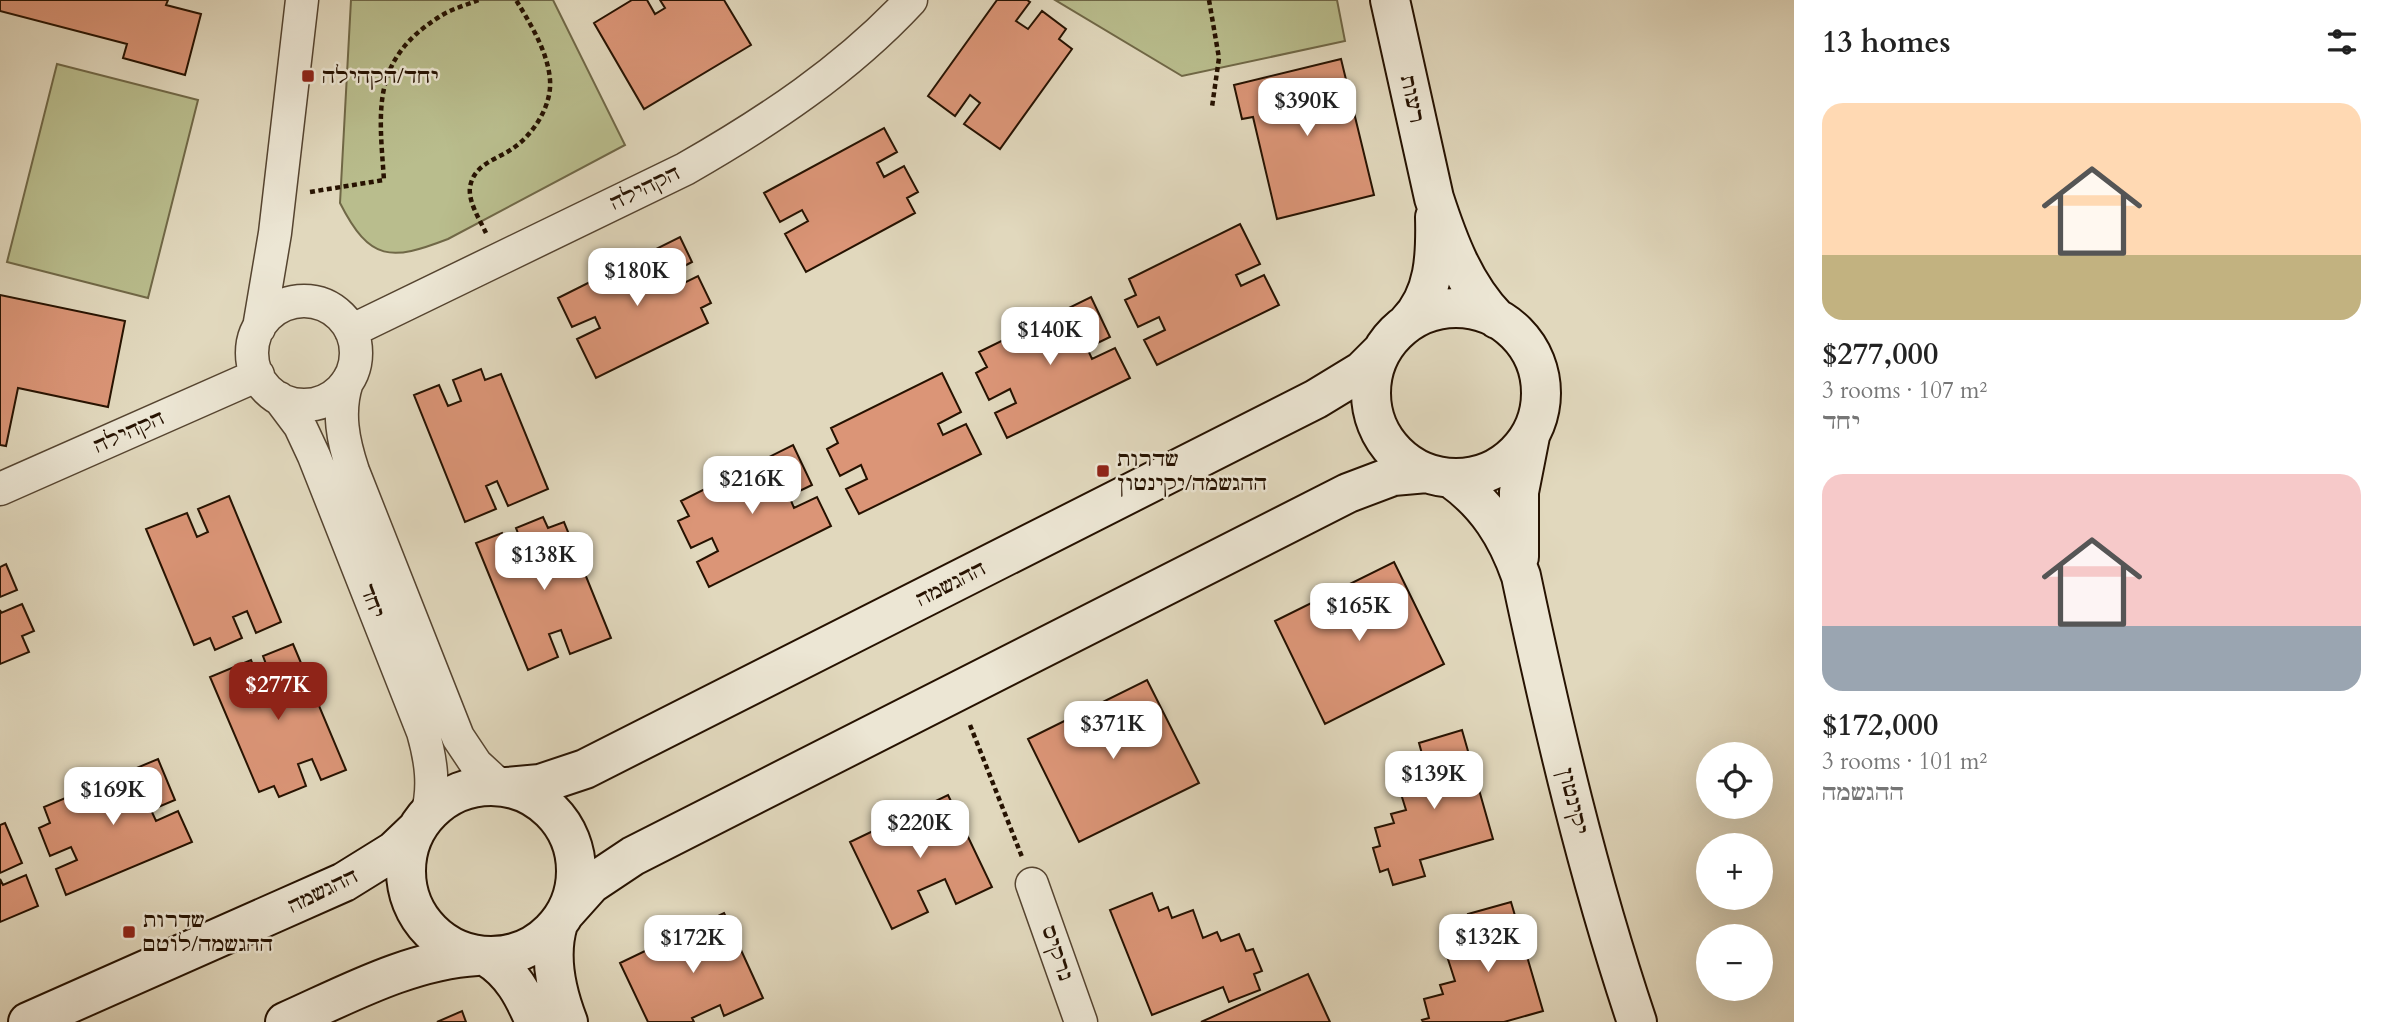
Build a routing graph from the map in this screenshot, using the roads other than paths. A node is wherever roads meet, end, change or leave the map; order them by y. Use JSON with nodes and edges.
{"nodes":[{"id":1,"x":302,"y":0,"type":"edge"},
{"id":2,"x":911,"y":0,"type":"edge"},
{"id":3,"x":1390,"y":0,"type":"edge"},
{"id":4,"x":1434,"y":198,"type":"junction"},
{"id":5,"x":275,"y":233,"type":"junction"},
{"id":6,"x":322,"y":304,"type":"junction"},
{"id":7,"x":1497,"y":318,"type":"junction"},
{"id":8,"x":1408,"y":323,"type":"junction"},
{"id":9,"x":259,"y":328,"type":"junction"},
{"id":10,"x":351,"y":331,"type":"junction"},
{"id":11,"x":1381,"y":352,"type":"junction"},
{"id":12,"x":258,"y":375,"type":"junction"},
{"id":13,"x":347,"y":382,"type":"junction"},
{"id":14,"x":279,"y":398,"type":"junction"},
{"id":15,"x":1530,"y":435,"type":"junction"},
{"id":16,"x":1439,"y":476,"type":"junction"},
{"id":17,"x":0,"y":489,"type":"edge"},
{"id":18,"x":1521,"y":576,"type":"junction"},
{"id":19,"x":504,"y":787,"type":"junction"},
{"id":20,"x":421,"y":822,"type":"junction"},
{"id":21,"x":1032,"y":884,"type":"road end"},
{"id":22,"x":562,"y":918,"type":"junction"},
{"id":23,"x":482,"y":956,"type":"junction"},
{"id":24,"x":28,"y":1022,"type":"edge"},
{"id":25,"x":285,"y":1022,"type":"edge"},
{"id":26,"x":535,"y":1022,"type":"edge"},
{"id":27,"x":568,"y":1022,"type":"edge"},
{"id":28,"x":1081,"y":1022,"type":"edge"},
{"id":29,"x":1637,"y":1022,"type":"edge"}],
"edges":[{"from":1,"to":5,"type":"street"},
{"from":2,"to":10,"type":"street","name":"הקהילה"},
{"from":3,"to":4,"type":"street","name":"רעות"},
{"from":4,"to":7,"type":"street","name":"רעות"},
{"from":4,"to":8,"type":"street","name":"רעות"},
{"from":5,"to":6,"type":"street"},
{"from":5,"to":9,"type":"street"},
{"from":6,"to":9,"type":"street"},
{"from":6,"to":10,"type":"street"},
{"from":7,"to":8,"type":"street"},
{"from":7,"to":15,"type":"street"},
{"from":8,"to":11,"type":"street"},
{"from":9,"to":12,"type":"street"},
{"from":10,"to":13,"type":"street"},
{"from":11,"to":16,"type":"street"},
{"from":11,"to":19,"type":"street","name":"ההגשמה"},
{"from":12,"to":14,"type":"street"},
{"from":12,"to":17,"type":"street","name":"הקהילה"},
{"from":13,"to":14,"type":"street"},
{"from":13,"to":19,"type":"street","name":"יחד"},
{"from":14,"to":20,"type":"street","name":"יחד"},
{"from":15,"to":16,"type":"street"},
{"from":15,"to":18,"type":"street","name":"יקינטון"},
{"from":16,"to":18,"type":"street","name":"יקינטון"},
{"from":16,"to":22,"type":"street"},
{"from":18,"to":29,"type":"street","name":"יקינטון"},
{"from":19,"to":20,"type":"street"},
{"from":19,"to":22,"type":"street"},
{"from":20,"to":23,"type":"street"},
{"from":20,"to":24,"type":"street","name":"ההגשמה"},
{"from":21,"to":28,"type":"street","name":"נרקיס"},
{"from":22,"to":23,"type":"street"},
{"from":22,"to":27,"type":"street"},
{"from":23,"to":25,"type":"street"},
{"from":23,"to":26,"type":"street"}]}
